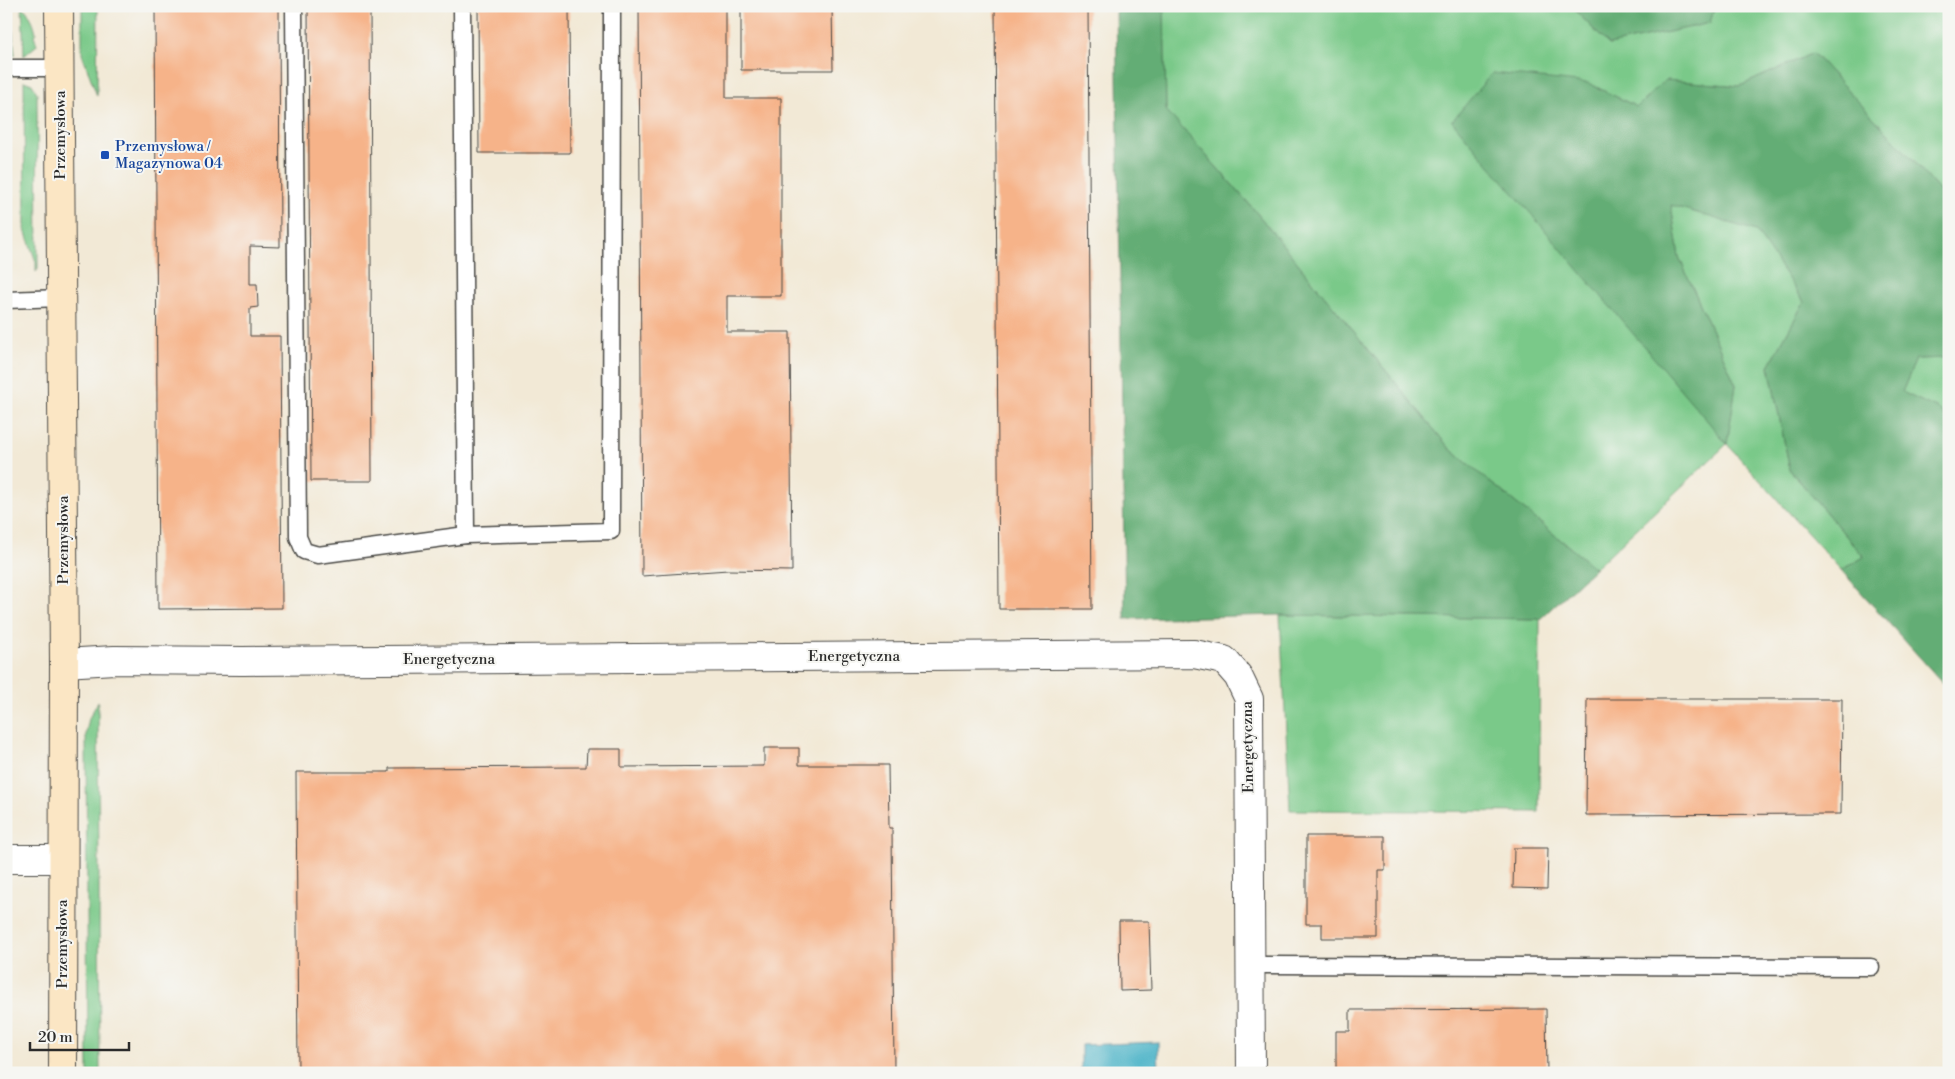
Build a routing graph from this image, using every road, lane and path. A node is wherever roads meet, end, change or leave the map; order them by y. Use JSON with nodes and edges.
{"nodes":[{"id":1,"x":59,"y":6,"type":"edge"},
{"id":2,"x":294,"y":6,"type":"edge"},
{"id":3,"x":462,"y":6,"type":"edge"},
{"id":4,"x":612,"y":6,"type":"edge"},
{"id":5,"x":6,"y":68,"type":"edge"},
{"id":6,"x":60,"y":68,"type":"junction"},
{"id":7,"x":61,"y":298,"type":"junction"},
{"id":8,"x":6,"y":300,"type":"edge"},
{"id":9,"x":466,"y":535,"type":"junction"},
{"id":10,"x":64,"y":663,"type":"junction"},
{"id":11,"x":62,"y":859,"type":"junction"},
{"id":12,"x":6,"y":860,"type":"edge"},
{"id":13,"x":1251,"y":965,"type":"junction"},
{"id":14,"x":1871,"y":967,"type":"dead end"},
{"id":15,"x":63,"y":1073,"type":"edge"},
{"id":16,"x":1251,"y":1073,"type":"edge"}],
"edges":[{"from":1,"to":6,"type":"street","name":"Przemysłowa"},
{"from":2,"to":9,"type":"lane"},
{"from":3,"to":9,"type":"lane"},
{"from":4,"to":9,"type":"lane"},
{"from":5,"to":6,"type":"lane"},
{"from":6,"to":7,"type":"street","name":"Przemysłowa"},
{"from":7,"to":8,"type":"lane"},
{"from":7,"to":10,"type":"street","name":"Przemysłowa"},
{"from":10,"to":11,"type":"street","name":"Przemysłowa"},
{"from":10,"to":13,"type":"street","name":"Energetyczna"},
{"from":11,"to":12,"type":"street"},
{"from":11,"to":15,"type":"street","name":"Przemysłowa"},
{"from":13,"to":14,"type":"lane"},
{"from":13,"to":16,"type":"street","name":"Energetyczna"}]}
